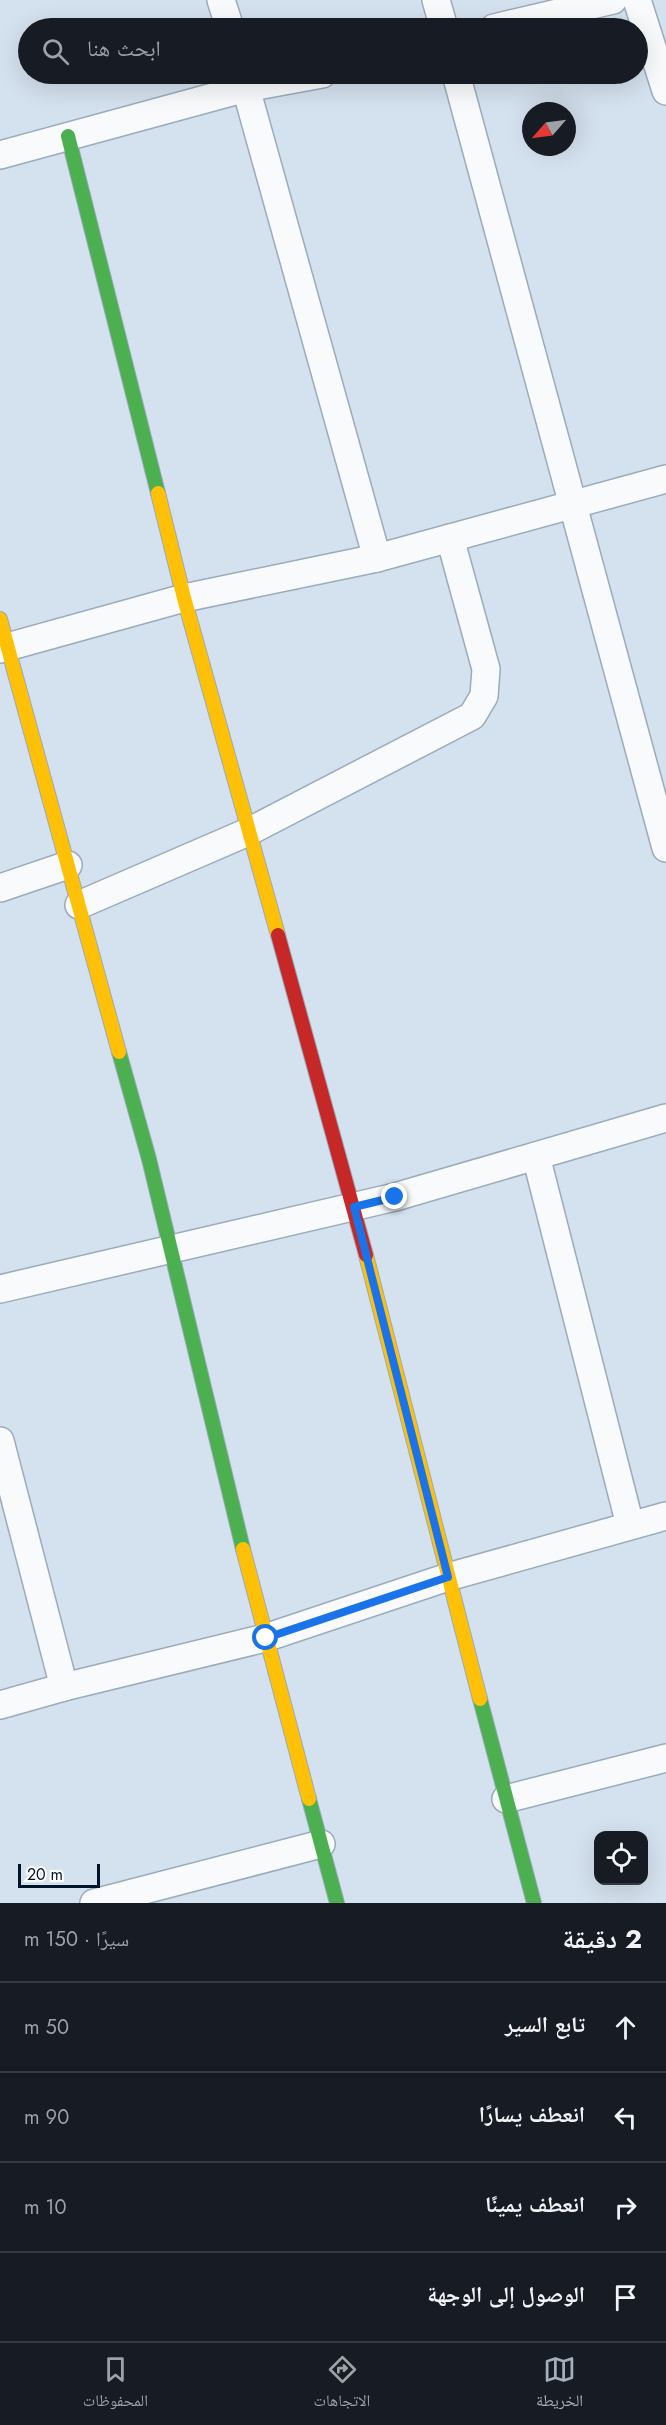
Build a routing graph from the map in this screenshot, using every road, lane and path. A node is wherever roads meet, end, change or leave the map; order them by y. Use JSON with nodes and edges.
{"nodes":[{"id":1,"x":222,"y":0,"type":"edge"},
{"id":2,"x":436,"y":0,"type":"edge"},
{"id":3,"x":613,"y":0,"type":"edge"},
{"id":4,"x":637,"y":0,"type":"edge"},
{"id":5,"x":227,"y":18,"type":"edge"},
{"id":6,"x":441,"y":18,"type":"edge"},
{"id":7,"x":536,"y":18,"type":"edge"},
{"id":8,"x":643,"y":18,"type":"edge"},
{"id":9,"x":648,"y":35,"type":"edge"},
{"id":10,"x":234,"y":84,"type":"edge"},
{"id":11,"x":245,"y":84,"type":"edge"},
{"id":12,"x":459,"y":84,"type":"edge"},
{"id":13,"x":666,"y":92,"type":"edge"},
{"id":14,"x":68,"y":136,"type":"junction"},
{"id":15,"x":0,"y":155,"type":"edge"},
{"id":16,"x":666,"y":479,"type":"edge"},
{"id":17,"x":574,"y":505,"type":"junction"},
{"id":18,"x":450,"y":538,"type":"junction"},
{"id":19,"x":377,"y":558,"type":"junction"},
{"id":20,"x":184,"y":598,"type":"junction"},
{"id":21,"x":0,"y":619,"type":"edge"},
{"id":22,"x":4,"y":648,"type":"edge"},
{"id":23,"x":248,"y":832,"type":"junction"},
{"id":24,"x":666,"y":848,"type":"edge"},
{"id":25,"x":68,"y":865,"type":"junction"},
{"id":26,"x":0,"y":888,"type":"edge"},
{"id":27,"x":79,"y":904,"type":"junction"},
{"id":28,"x":666,"y":1118,"type":"edge"},
{"id":29,"x":536,"y":1156,"type":"junction"},
{"id":30,"x":354,"y":1207,"type":"junction"},
{"id":31,"x":171,"y":1250,"type":"junction"},
{"id":32,"x":0,"y":1289,"type":"edge"},
{"id":33,"x":0,"y":1441,"type":"edge"},
{"id":34,"x":666,"y":1516,"type":"edge"},
{"id":35,"x":630,"y":1525,"type":"junction"},
{"id":36,"x":448,"y":1577,"type":"junction"},
{"id":37,"x":266,"y":1638,"type":"junction"},
{"id":38,"x":64,"y":1687,"type":"junction"},
{"id":39,"x":0,"y":1705,"type":"edge"},
{"id":40,"x":666,"y":1758,"type":"edge"},
{"id":41,"x":506,"y":1799,"type":"junction"},
{"id":42,"x":321,"y":1844,"type":"junction"},
{"id":43,"x":132,"y":1898,"type":"edge"},
{"id":44,"x":94,"y":1903,"type":"edge"},
{"id":45,"x":337,"y":1903,"type":"edge"},
{"id":46,"x":534,"y":1903,"type":"edge"}],
"edges":[{"from":1,"to":5,"type":"street"},
{"from":2,"to":6,"type":"street"},
{"from":3,"to":7,"type":"street"},
{"from":4,"to":8,"type":"street"},
{"from":9,"to":13,"type":"street"},
{"from":10,"to":14,"type":"street"},
{"from":11,"to":19,"type":"street"},
{"from":12,"to":17,"type":"street"},
{"from":14,"to":15,"type":"street"},
{"from":14,"to":20,"type":"street"},
{"from":16,"to":17,"type":"street"},
{"from":17,"to":18,"type":"street"},
{"from":17,"to":24,"type":"street"},
{"from":18,"to":19,"type":"street"},
{"from":18,"to":23,"type":"street"},
{"from":19,"to":20,"type":"street"},
{"from":20,"to":22,"type":"street"},
{"from":20,"to":23,"type":"street"},
{"from":21,"to":22,"type":"street"},
{"from":22,"to":25,"type":"street"},
{"from":23,"to":27,"type":"street"},
{"from":23,"to":30,"type":"street"},
{"from":25,"to":26,"type":"street"},
{"from":25,"to":27,"type":"street"},
{"from":27,"to":31,"type":"street"},
{"from":28,"to":29,"type":"street"},
{"from":29,"to":30,"type":"street"},
{"from":29,"to":35,"type":"street"},
{"from":30,"to":31,"type":"street"},
{"from":30,"to":36,"type":"street"},
{"from":31,"to":32,"type":"street"},
{"from":31,"to":37,"type":"street"},
{"from":33,"to":38,"type":"street"},
{"from":34,"to":35,"type":"street"},
{"from":35,"to":36,"type":"street"},
{"from":36,"to":37,"type":"street"},
{"from":36,"to":41,"type":"street"},
{"from":37,"to":38,"type":"street"},
{"from":37,"to":42,"type":"street"},
{"from":38,"to":39,"type":"street"},
{"from":40,"to":41,"type":"street"},
{"from":41,"to":46,"type":"street"},
{"from":42,"to":43,"type":"street"},
{"from":42,"to":45,"type":"street"},
{"from":43,"to":44,"type":"street"}]}
